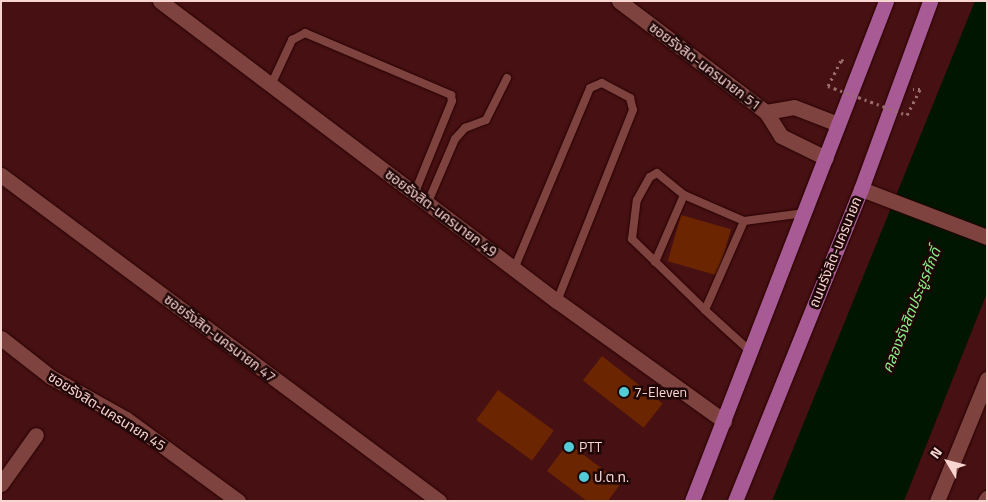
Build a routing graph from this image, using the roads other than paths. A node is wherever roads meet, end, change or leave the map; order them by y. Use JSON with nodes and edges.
{"nodes":[{"id":1,"x":160,"y":1,"type":"edge"},
{"id":2,"x":619,"y":1,"type":"edge"},
{"id":3,"x":886,"y":1,"type":"edge"},
{"id":4,"x":930,"y":1,"type":"edge"},
{"id":5,"x":507,"y":78,"type":"dead end"},
{"id":6,"x":271,"y":85,"type":"junction"},
{"id":7,"x":766,"y":112,"type":"junction"},
{"id":8,"x":838,"y":124,"type":"junction"},
{"id":9,"x":826,"y":158,"type":"junction"},
{"id":10,"x":1,"y":174,"type":"edge"},
{"id":11,"x":860,"y":189,"type":"junction"},
{"id":12,"x":415,"y":192,"type":"junction"},
{"id":13,"x":684,"y":195,"type":"junction"},
{"id":14,"x":428,"y":202,"type":"junction"},
{"id":15,"x":805,"y":212,"type":"junction"},
{"id":16,"x":744,"y":221,"type":"junction"},
{"id":17,"x":987,"y":237,"type":"edge"},
{"id":18,"x":655,"y":262,"type":"junction"},
{"id":19,"x":514,"y":270,"type":"junction"},
{"id":20,"x":557,"y":301,"type":"junction"},
{"id":21,"x":705,"y":310,"type":"junction"},
{"id":22,"x":1,"y":338,"type":"edge"},
{"id":23,"x":750,"y":351,"type":"junction"},
{"id":24,"x":987,"y":379,"type":"edge"},
{"id":25,"x":724,"y":421,"type":"junction"},
{"id":26,"x":36,"y":435,"type":"dead end"},
{"id":27,"x":1,"y":484,"type":"edge"},
{"id":28,"x":238,"y":501,"type":"edge"},
{"id":29,"x":439,"y":501,"type":"edge"},
{"id":30,"x":692,"y":501,"type":"edge"},
{"id":31,"x":735,"y":501,"type":"edge"},
{"id":32,"x":937,"y":501,"type":"edge"}],
"edges":[{"from":1,"to":6,"type":"street","name":"ซอยรังสิต-นครนายก 49"},
{"from":2,"to":7,"type":"street","name":"ซอยรังสิต-นครนายก 51"},
{"from":3,"to":8,"type":"main road"},
{"from":4,"to":11,"type":"main road","name":"ถนนรังสิต-นครนายก"},
{"from":5,"to":14,"type":"lane"},
{"from":6,"to":12,"type":"street","name":"ซอยรังสิต-นครนายก 49"},
{"from":6,"to":12,"type":"lane"},
{"from":7,"to":8,"type":"street","name":"ซอยรังสิต-นครนายก 51"},
{"from":7,"to":9,"type":"street","name":"ซอยรังสิต-นครนายก 51"},
{"from":8,"to":9,"type":"main road"},
{"from":9,"to":15,"type":"main road"},
{"from":10,"to":29,"type":"street","name":"ซอยรังสิต-นครนายก 47"},
{"from":11,"to":17,"type":"street"},
{"from":11,"to":31,"type":"main road","name":"ถนนรังสิต-นครนายก"},
{"from":12,"to":14,"type":"street","name":"ซอยรังสิต-นครนายก 49"},
{"from":13,"to":16,"type":"lane"},
{"from":13,"to":18,"type":"lane"},
{"from":13,"to":18,"type":"lane"},
{"from":14,"to":19,"type":"street","name":"ซอยรังสิต-นครนายก 49"},
{"from":15,"to":16,"type":"lane"},
{"from":15,"to":23,"type":"main road"},
{"from":16,"to":21,"type":"lane"},
{"from":18,"to":21,"type":"lane"},
{"from":19,"to":20,"type":"street","name":"ซอยรังสิต-นครนายก 49"},
{"from":19,"to":20,"type":"lane"},
{"from":20,"to":25,"type":"street","name":"ซอยรังสิต-นครนายก 49"},
{"from":21,"to":23,"type":"lane"},
{"from":22,"to":28,"type":"street","name":"ซอยรังสิต-นครนายก 45"},
{"from":23,"to":25,"type":"main road"},
{"from":24,"to":32,"type":"street"},
{"from":25,"to":30,"type":"main road"},
{"from":26,"to":27,"type":"street"}]}
